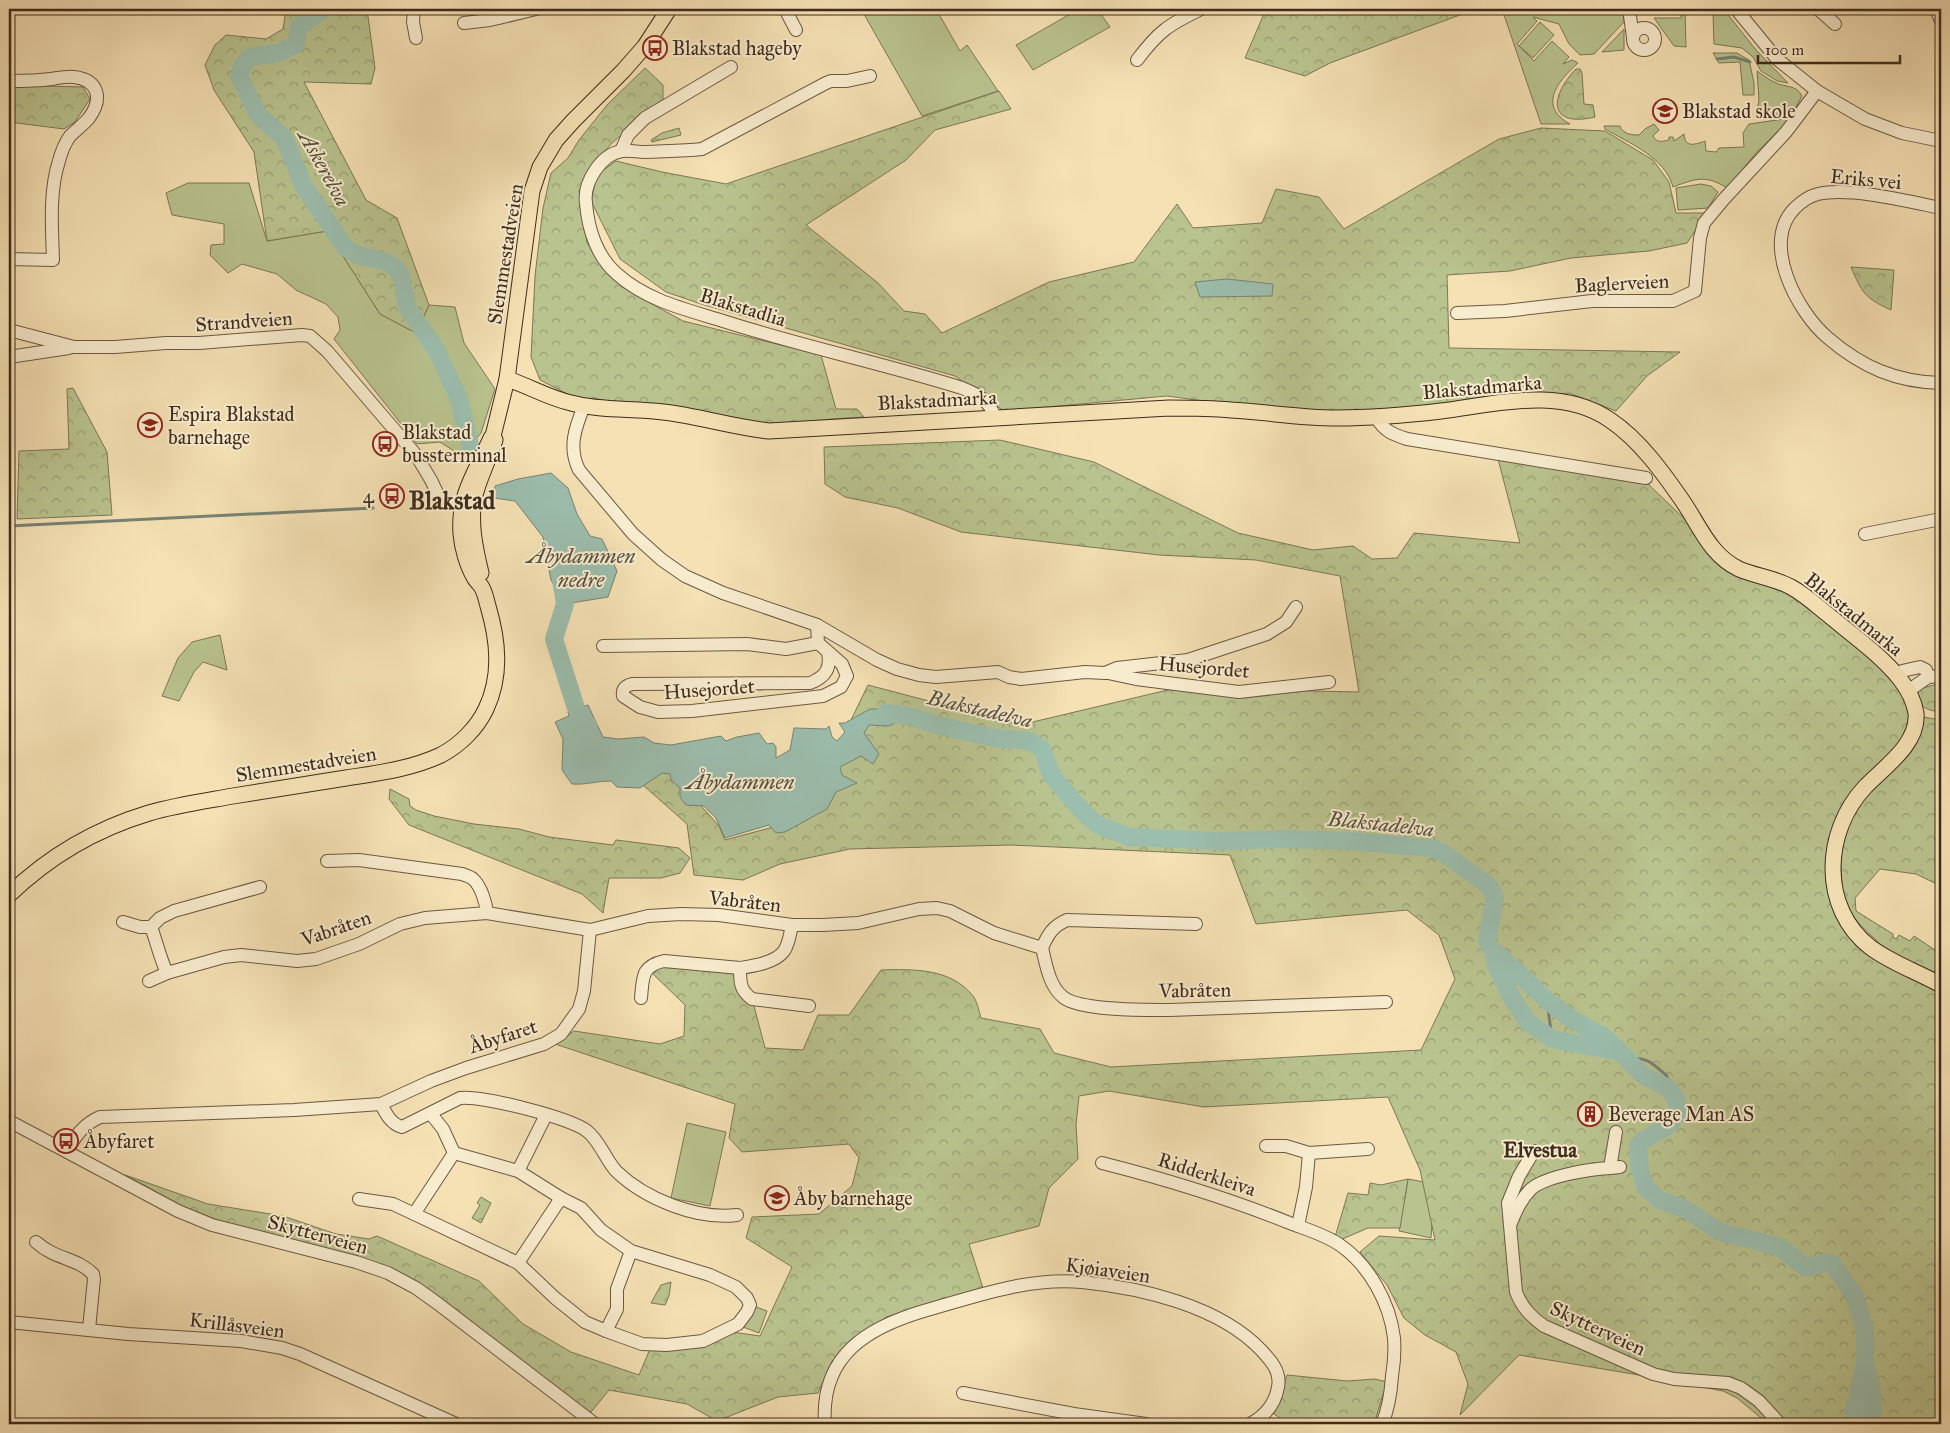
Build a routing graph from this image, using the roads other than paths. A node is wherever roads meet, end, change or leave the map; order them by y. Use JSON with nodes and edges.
{"nodes":[{"id":1,"x":414,"y":9,"type":"edge"},
{"id":2,"x":536,"y":9,"type":"edge"},
{"id":3,"x":660,"y":9,"type":"edge"},
{"id":4,"x":669,"y":9,"type":"edge"},
{"id":5,"x":785,"y":9,"type":"edge"},
{"id":6,"x":1201,"y":9,"type":"edge"},
{"id":7,"x":1629,"y":9,"type":"edge"},
{"id":8,"x":1736,"y":9,"type":"edge"},
{"id":9,"x":1818,"y":9,"type":"edge"},
{"id":10,"x":1936,"y":9,"type":"edge"},
{"id":11,"x":1941,"y":21,"type":"edge"},
{"id":12,"x":464,"y":23,"type":"dead end"},
{"id":13,"x":1835,"y":24,"type":"dead end"},
{"id":14,"x":796,"y":30,"type":"dead end"},
{"id":15,"x":1633,"y":37,"type":"dead end"},
{"id":16,"x":416,"y":38,"type":"dead end"},
{"id":17,"x":638,"y":53,"type":"junction"},
{"id":18,"x":1137,"y":60,"type":"dead end"},
{"id":19,"x":731,"y":67,"type":"dead end"},
{"id":20,"x":870,"y":76,"type":"dead end"},
{"id":21,"x":9,"y":81,"type":"edge"},
{"id":22,"x":1817,"y":91,"type":"junction"},
{"id":23,"x":1941,"y":141,"type":"edge"},
{"id":24,"x":621,"y":151,"type":"junction"},
{"id":25,"x":1941,"y":208,"type":"edge"},
{"id":26,"x":9,"y":258,"type":"edge"},
{"id":27,"x":1457,"y":313,"type":"dead end"},
{"id":28,"x":9,"y":330,"type":"edge"},
{"id":29,"x":74,"y":347,"type":"junction"},
{"id":30,"x":9,"y":357,"type":"edge"},
{"id":31,"x":507,"y":380,"type":"junction"},
{"id":32,"x":1941,"y":384,"type":"edge"},
{"id":33,"x":584,"y":406,"type":"junction"},
{"id":34,"x":995,"y":417,"type":"junction"},
{"id":35,"x":1376,"y":417,"type":"junction"},
{"id":36,"x":1646,"y":478,"type":"dead end"},
{"id":37,"x":466,"y":503,"type":"junction"},
{"id":38,"x":1941,"y":519,"type":"edge"},
{"id":39,"x":1865,"y":534,"type":"dead end"},
{"id":40,"x":1296,"y":607,"type":"dead end"},
{"id":41,"x":817,"y":625,"type":"junction"},
{"id":42,"x":818,"y":643,"type":"junction"},
{"id":43,"x":603,"y":646,"type":"dead end"},
{"id":44,"x":828,"y":652,"type":"junction"},
{"id":45,"x":1105,"y":672,"type":"junction"},
{"id":46,"x":1902,"y":672,"type":"dead end"},
{"id":47,"x":1935,"y":676,"type":"edge"},
{"id":48,"x":1330,"y":682,"type":"dead end"},
{"id":49,"x":1908,"y":691,"type":"junction"},
{"id":50,"x":327,"y":861,"type":"dead end"},
{"id":51,"x":260,"y":887,"type":"dead end"},
{"id":52,"x":9,"y":895,"type":"edge"},
{"id":53,"x":487,"y":913,"type":"junction"},
{"id":54,"x":122,"y":922,"type":"dead end"},
{"id":55,"x":1196,"y":924,"type":"dead end"},
{"id":56,"x":792,"y":925,"type":"junction"},
{"id":57,"x":151,"y":928,"type":"junction"},
{"id":58,"x":590,"y":930,"type":"junction"},
{"id":59,"x":1042,"y":948,"type":"junction"},
{"id":60,"x":740,"y":968,"type":"junction"},
{"id":61,"x":167,"y":973,"type":"junction"},
{"id":62,"x":149,"y":981,"type":"dead end"},
{"id":63,"x":1941,"y":985,"type":"edge"},
{"id":64,"x":641,"y":998,"type":"dead end"},
{"id":65,"x":1386,"y":1002,"type":"dead end"},
{"id":66,"x":808,"y":1006,"type":"dead end"},
{"id":67,"x":381,"y":1104,"type":"junction"},
{"id":68,"x":431,"y":1114,"type":"junction"},
{"id":69,"x":546,"y":1115,"type":"junction"},
{"id":70,"x":9,"y":1121,"type":"edge"},
{"id":71,"x":1616,"y":1132,"type":"dead end"},
{"id":72,"x":1266,"y":1146,"type":"dead end"},
{"id":73,"x":1368,"y":1149,"type":"dead end"},
{"id":74,"x":67,"y":1151,"type":"junction"},
{"id":75,"x":1534,"y":1151,"type":"dead end"},
{"id":76,"x":454,"y":1153,"type":"junction"},
{"id":77,"x":1309,"y":1153,"type":"junction"},
{"id":78,"x":1102,"y":1163,"type":"dead end"},
{"id":79,"x":518,"y":1171,"type":"junction"},
{"id":80,"x":359,"y":1198,"type":"dead end"},
{"id":81,"x":560,"y":1198,"type":"junction"},
{"id":82,"x":414,"y":1214,"type":"junction"},
{"id":83,"x":737,"y":1215,"type":"dead end"},
{"id":84,"x":1510,"y":1225,"type":"junction"},
{"id":85,"x":1298,"y":1226,"type":"junction"},
{"id":86,"x":36,"y":1242,"type":"dead end"},
{"id":87,"x":631,"y":1250,"type":"junction"},
{"id":88,"x":518,"y":1263,"type":"junction"},
{"id":89,"x":9,"y":1322,"type":"edge"},
{"id":90,"x":89,"y":1329,"type":"junction"},
{"id":91,"x":606,"y":1331,"type":"junction"},
{"id":92,"x":962,"y":1393,"type":"dead end"},
{"id":93,"x":456,"y":1424,"type":"edge"},
{"id":94,"x":594,"y":1424,"type":"edge"},
{"id":95,"x":825,"y":1424,"type":"edge"},
{"id":96,"x":1146,"y":1424,"type":"edge"},
{"id":97,"x":1250,"y":1424,"type":"edge"},
{"id":98,"x":1382,"y":1424,"type":"edge"},
{"id":99,"x":1780,"y":1424,"type":"edge"}],
"edges":[{"from":1,"to":16,"type":"street"},
{"from":2,"to":12,"type":"street"},
{"from":3,"to":17,"type":"main road","name":"Slemmestadveien"},
{"from":4,"to":17,"type":"main road","name":"Slemmestadveien"},
{"from":5,"to":14,"type":"street"},
{"from":6,"to":18,"type":"street"},
{"from":7,"to":15,"type":"street"},
{"from":8,"to":22,"type":"street"},
{"from":9,"to":13,"type":"street"},
{"from":10,"to":11,"type":"street"},
{"from":17,"to":31,"type":"main road","name":"Slemmestadveien"},
{"from":19,"to":24,"type":"street","name":"Blakstadlia"},
{"from":20,"to":24,"type":"street"},
{"from":21,"to":26,"type":"street"},
{"from":22,"to":23,"type":"street"},
{"from":22,"to":27,"type":"street","name":"Baglerveien"},
{"from":24,"to":34,"type":"street","name":"Blakstadlia"},
{"from":25,"to":32,"type":"street","name":"Eriks vei"},
{"from":28,"to":29,"type":"street","name":"Strandveien"},
{"from":29,"to":30,"type":"street"},
{"from":29,"to":37,"type":"street","name":"Strandveien"},
{"from":31,"to":33,"type":"main road","name":"Blakstadmarka"},
{"from":31,"to":37,"type":"main road","name":"Slemmestadveien"},
{"from":33,"to":34,"type":"main road","name":"Blakstadmarka"},
{"from":33,"to":41,"type":"street","name":"Husejordet"},
{"from":34,"to":35,"type":"main road","name":"Blakstadmarka"},
{"from":35,"to":36,"type":"street"},
{"from":35,"to":49,"type":"main road","name":"Blakstadmarka"},
{"from":37,"to":52,"type":"main road","name":"Slemmestadveien"},
{"from":38,"to":39,"type":"street"},
{"from":40,"to":45,"type":"street","name":"Husejordet"},
{"from":41,"to":42,"type":"street"},
{"from":41,"to":45,"type":"street","name":"Husejordet"},
{"from":42,"to":43,"type":"street","name":"Husejordet"},
{"from":42,"to":44,"type":"street","name":"Husejordet"},
{"from":44,"to":44,"type":"street","name":"Husejordet"},
{"from":45,"to":48,"type":"street","name":"Husejordet"},
{"from":46,"to":47,"type":"street"},
{"from":47,"to":49,"type":"street"},
{"from":49,"to":63,"type":"main road","name":"Blakstadmarka"},
{"from":50,"to":53,"type":"street"},
{"from":51,"to":57,"type":"street"},
{"from":53,"to":58,"type":"street","name":"Vabråten"},
{"from":53,"to":61,"type":"street","name":"Vabråten"},
{"from":54,"to":57,"type":"street"},
{"from":55,"to":59,"type":"street"},
{"from":56,"to":58,"type":"street","name":"Vabråten"},
{"from":56,"to":59,"type":"street","name":"Vabråten"},
{"from":56,"to":60,"type":"street","name":"Vabråten"},
{"from":57,"to":61,"type":"street"},
{"from":58,"to":67,"type":"street","name":"Åbyfaret"},
{"from":59,"to":65,"type":"street","name":"Vabråten"},
{"from":60,"to":64,"type":"street","name":"Vabråten"},
{"from":60,"to":66,"type":"street"},
{"from":61,"to":62,"type":"street","name":"Vabråten"},
{"from":67,"to":68,"type":"street"},
{"from":67,"to":74,"type":"street","name":"Åbyfaret"},
{"from":68,"to":69,"type":"street"},
{"from":68,"to":76,"type":"street"},
{"from":69,"to":79,"type":"street"},
{"from":69,"to":83,"type":"street"},
{"from":70,"to":74,"type":"street","name":"Skytterveien"},
{"from":71,"to":84,"type":"street"},
{"from":72,"to":77,"type":"street"},
{"from":73,"to":77,"type":"street"},
{"from":74,"to":94,"type":"street","name":"Skytterveien"},
{"from":75,"to":84,"type":"street","name":"Skytterveien"},
{"from":76,"to":79,"type":"street"},
{"from":76,"to":82,"type":"street"},
{"from":77,"to":85,"type":"street"},
{"from":78,"to":85,"type":"street","name":"Ridderkleiva"},
{"from":79,"to":81,"type":"street"},
{"from":80,"to":82,"type":"street"},
{"from":81,"to":87,"type":"street"},
{"from":81,"to":88,"type":"street"},
{"from":82,"to":88,"type":"street"},
{"from":84,"to":99,"type":"street","name":"Skytterveien"},
{"from":85,"to":98,"type":"street","name":"Ridderkleiva"},
{"from":86,"to":90,"type":"street"},
{"from":87,"to":91,"type":"street"},
{"from":87,"to":91,"type":"street"},
{"from":88,"to":91,"type":"street"},
{"from":89,"to":90,"type":"street","name":"Krillåsveien"},
{"from":90,"to":93,"type":"street","name":"Krillåsveien"},
{"from":92,"to":96,"type":"street"},
{"from":95,"to":97,"type":"street","name":"Kjøiaveien"}]}
